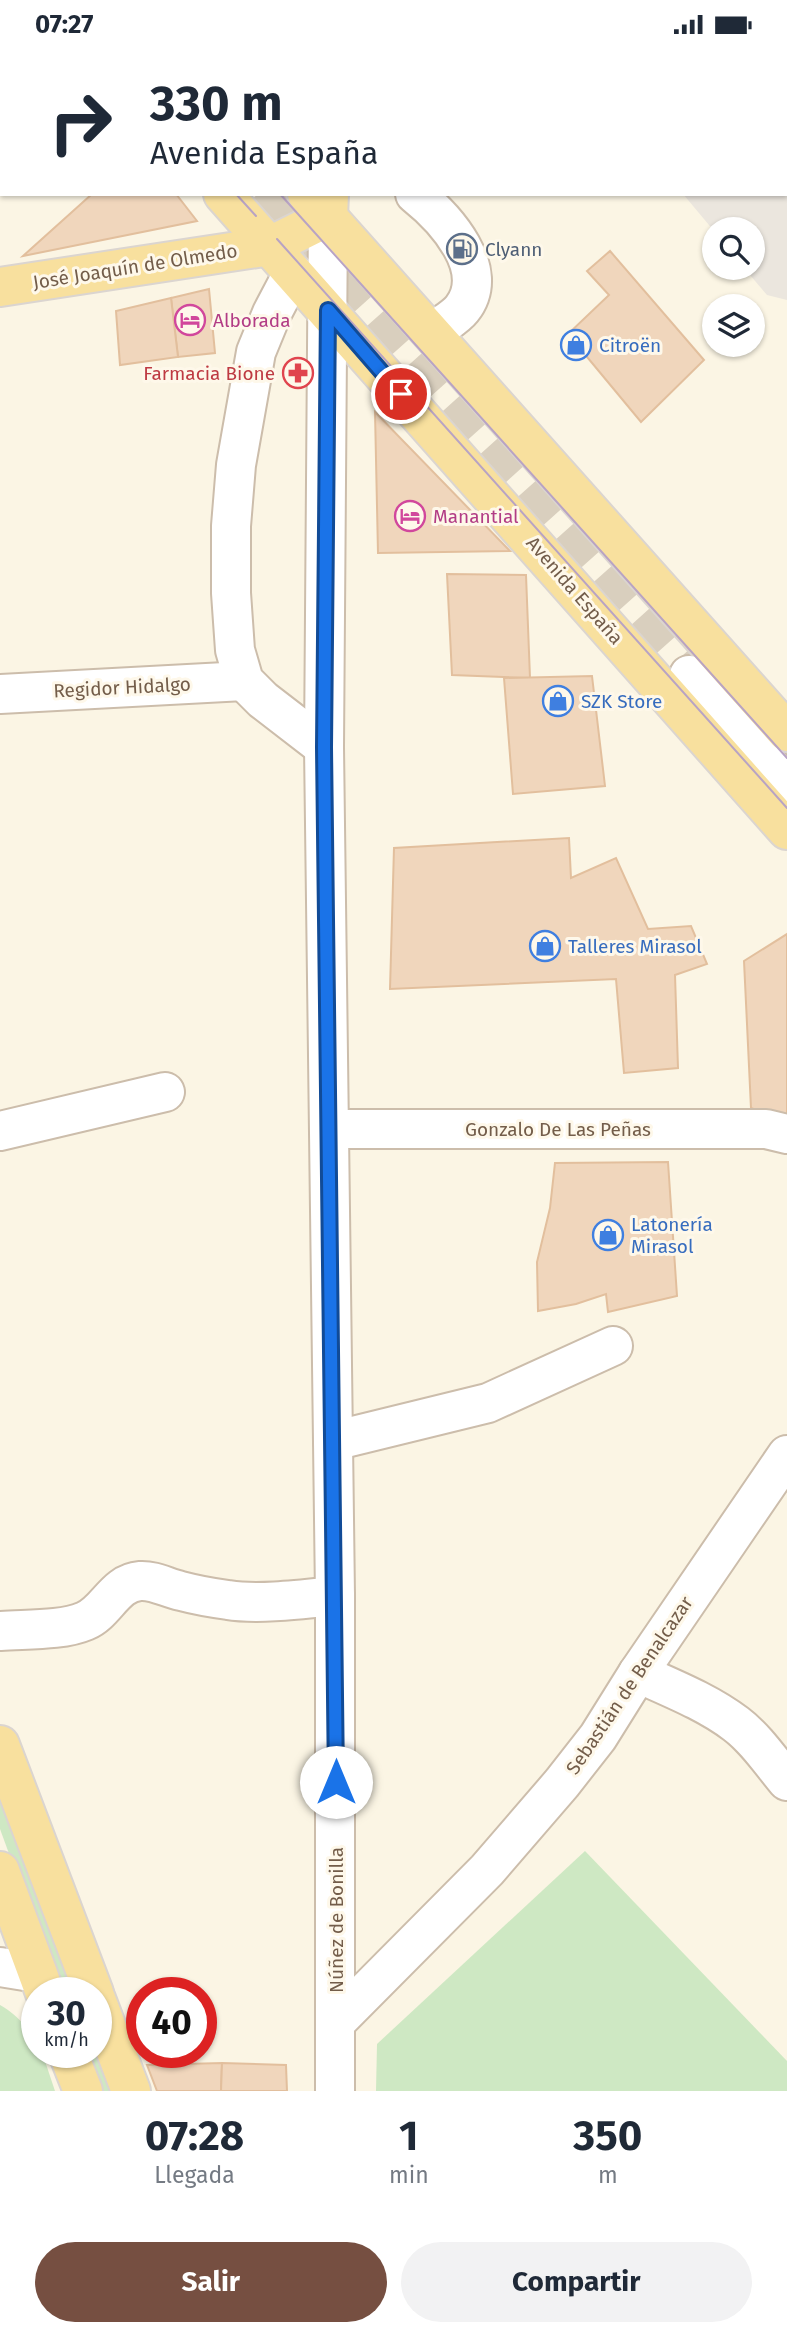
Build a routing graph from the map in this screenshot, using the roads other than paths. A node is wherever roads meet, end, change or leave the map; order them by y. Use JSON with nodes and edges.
{"nodes":[{"id":1,"x":225,"y":196,"type":"edge"},
{"id":2,"x":290,"y":196,"type":"edge"},
{"id":3,"x":418,"y":196,"type":"edge"},
{"id":4,"x":321,"y":202,"type":"edge"},
{"id":5,"x":282,"y":259,"type":"junction"},
{"id":6,"x":0,"y":287,"type":"edge"},
{"id":7,"x":328,"y":310,"type":"junction"},
{"id":8,"x":432,"y":333,"type":"junction"},
{"id":9,"x":689,"y":674,"type":"tunnel mouth"},
{"id":10,"x":244,"y":681,"type":"junction"},
{"id":11,"x":0,"y":694,"type":"edge"},
{"id":12,"x":787,"y":731,"type":"edge"},
{"id":13,"x":324,"y":747,"type":"junction"},
{"id":14,"x":787,"y":785,"type":"edge"},
{"id":15,"x":787,"y":830,"type":"edge"},
{"id":16,"x":165,"y":1092,"type":"dead end"},
{"id":17,"x":329,"y":1129,"type":"junction"},
{"id":18,"x":0,"y":1131,"type":"edge"},
{"id":19,"x":787,"y":1134,"type":"edge"},
{"id":20,"x":613,"y":1346,"type":"dead end"},
{"id":21,"x":333,"y":1441,"type":"junction"},
{"id":22,"x":787,"y":1455,"type":"edge"},
{"id":23,"x":335,"y":1596,"type":"junction"},
{"id":24,"x":0,"y":1631,"type":"edge"},
{"id":25,"x":638,"y":1672,"type":"junction"},
{"id":26,"x":0,"y":1745,"type":"edge"},
{"id":27,"x":787,"y":1781,"type":"edge"},
{"id":28,"x":0,"y":1871,"type":"edge"},
{"id":29,"x":0,"y":1967,"type":"edge"},
{"id":30,"x":26,"y":1977,"type":"edge"},
{"id":31,"x":39,"y":1977,"type":"edge"},
{"id":32,"x":88,"y":1977,"type":"edge"},
{"id":33,"x":336,"y":2022,"type":"junction"},
{"id":34,"x":112,"y":2042,"type":"edge"},
{"id":35,"x":74,"y":2068,"type":"edge"},
{"id":36,"x":83,"y":2091,"type":"edge"},
{"id":37,"x":131,"y":2091,"type":"edge"},
{"id":38,"x":335,"y":2091,"type":"edge"}],
"edges":[{"from":1,"to":5,"type":"main road","name":"Avenida España"},
{"from":2,"to":5,"type":"main road"},
{"from":3,"to":8,"type":"street"},
{"from":4,"to":5,"type":"main road","name":"José Joaquín de Olmedo"},
{"from":4,"to":7,"type":"street","name":"Núñez de Bonilla"},
{"from":4,"to":8,"type":"main road"},
{"from":5,"to":6,"type":"main road","name":"José Joaquín de Olmedo"},
{"from":5,"to":7,"type":"main road","name":"Avenida España"},
{"from":5,"to":10,"type":"street"},
{"from":7,"to":13,"type":"street","name":"Núñez de Bonilla"},
{"from":7,"to":15,"type":"main road","name":"Avenida España"},
{"from":8,"to":12,"type":"main road"},
{"from":9,"to":14,"type":"street"},
{"from":10,"to":11,"type":"street","name":"Regidor Hidalgo"},
{"from":10,"to":13,"type":"street"},
{"from":13,"to":17,"type":"street","name":"Núñez de Bonilla"},
{"from":16,"to":18,"type":"street"},
{"from":17,"to":19,"type":"street","name":"Gonzalo De Las Peñas"},
{"from":17,"to":21,"type":"street","name":"Núñez de Bonilla"},
{"from":20,"to":21,"type":"street"},
{"from":21,"to":23,"type":"street","name":"Núñez de Bonilla"},
{"from":22,"to":25,"type":"street","name":"Sebastián de Benalcazar"},
{"from":23,"to":24,"type":"street"},
{"from":23,"to":33,"type":"street","name":"Núñez de Bonilla"},
{"from":25,"to":27,"type":"street"},
{"from":25,"to":33,"type":"street","name":"Sebastián de Benalcazar"},
{"from":26,"to":32,"type":"main road"},
{"from":28,"to":31,"type":"main road"},
{"from":29,"to":30,"type":"street"},
{"from":33,"to":38,"type":"street","name":"Núñez de Bonilla"},
{"from":34,"to":37,"type":"main road"},
{"from":35,"to":36,"type":"main road"}]}
